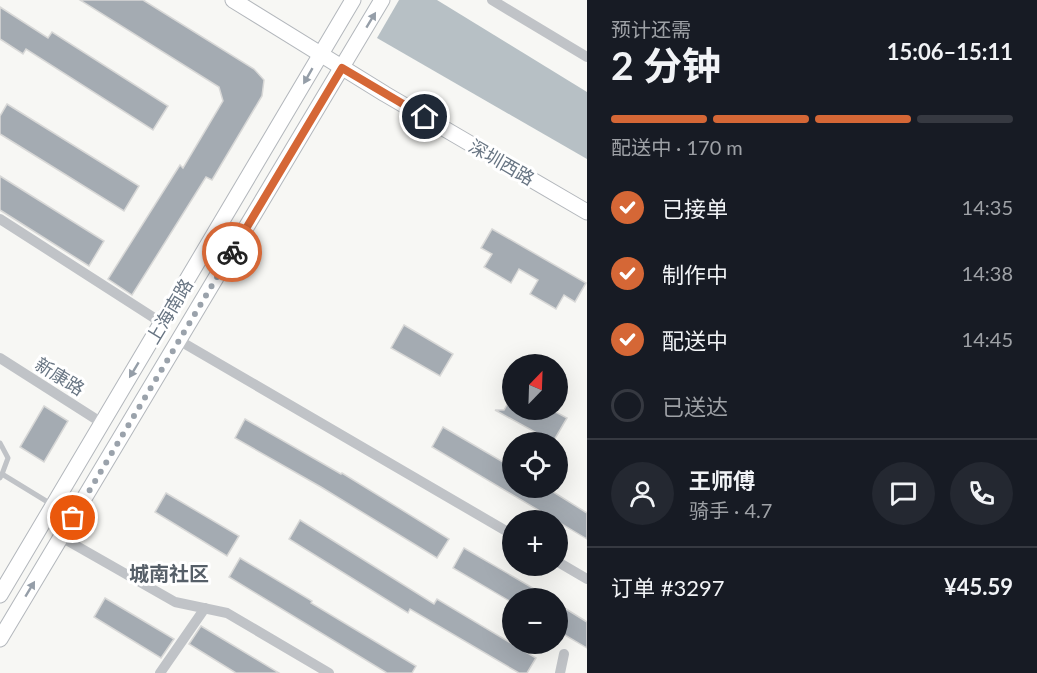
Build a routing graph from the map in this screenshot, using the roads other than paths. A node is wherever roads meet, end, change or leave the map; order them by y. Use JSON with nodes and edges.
{"nodes":[{"id":1,"x":233,"y":0,"type":"edge"},
{"id":2,"x":353,"y":0,"type":"edge"},
{"id":3,"x":382,"y":0,"type":"edge"},
{"id":4,"x":492,"y":0,"type":"edge"},
{"id":5,"x":320,"y":54,"type":"junction"},
{"id":6,"x":587,"y":57,"type":"edge"},
{"id":7,"x":342,"y":68,"type":"junction"},
{"id":8,"x":587,"y":212,"type":"edge"},
{"id":9,"x":0,"y":219,"type":"edge"},
{"id":10,"x":162,"y":323,"type":"junction"},
{"id":11,"x":180,"y":341,"type":"junction"},
{"id":12,"x":0,"y":358,"type":"edge"},
{"id":13,"x":102,"y":423,"type":"junction"},
{"id":14,"x":0,"y":443,"type":"edge"},
{"id":15,"x":1,"y":476,"type":"edge"},
{"id":16,"x":53,"y":506,"type":"junction"},
{"id":17,"x":502,"y":529,"type":"edge"},
{"id":18,"x":61,"y":537,"type":"junction"},
{"id":19,"x":568,"y":568,"type":"edge"},
{"id":20,"x":587,"y":579,"type":"edge"},
{"id":21,"x":0,"y":595,"type":"edge"},
{"id":22,"x":204,"y":608,"type":"junction"},
{"id":23,"x":0,"y":639,"type":"edge"},
{"id":24,"x":564,"y":654,"type":"dead end"},
{"id":25,"x":160,"y":673,"type":"edge"},
{"id":26,"x":329,"y":673,"type":"edge"},
{"id":27,"x":560,"y":673,"type":"edge"}],
"edges":[{"from":1,"to":5,"type":"main road","name":"深圳西路"},
{"from":2,"to":5,"type":"main road","name":"上海南路"},
{"from":7,"to":3,"type":"main road","name":"上海南路","one_way":true},
{"from":4,"to":6,"type":"street"},
{"from":5,"to":7,"type":"main road","name":"深圳西路"},
{"from":5,"to":10,"type":"main road","name":"上海南路","one_way":true},
{"from":7,"to":8,"type":"main road","name":"深圳西路"},
{"from":7,"to":11,"type":"main road","name":"上海南路"},
{"from":9,"to":10,"type":"street"},
{"from":10,"to":13,"type":"main road","name":"上海南路","one_way":true},
{"from":11,"to":17,"type":"street"},
{"from":11,"to":18,"type":"main road","name":"上海南路"},
{"from":12,"to":13,"type":"street","name":"新康路"},
{"from":13,"to":16,"type":"main road","name":"上海南路"},
{"from":14,"to":15,"type":"lane"},
{"from":15,"to":16,"type":"lane"},
{"from":16,"to":21,"type":"main road","name":"上海南路"},
{"from":18,"to":22,"type":"street"},
{"from":23,"to":18,"type":"main road","name":"上海南路","one_way":true},
{"from":19,"to":20,"type":"street"},
{"from":22,"to":25,"type":"street"},
{"from":22,"to":26,"type":"street"},
{"from":24,"to":27,"type":"street"}]}
